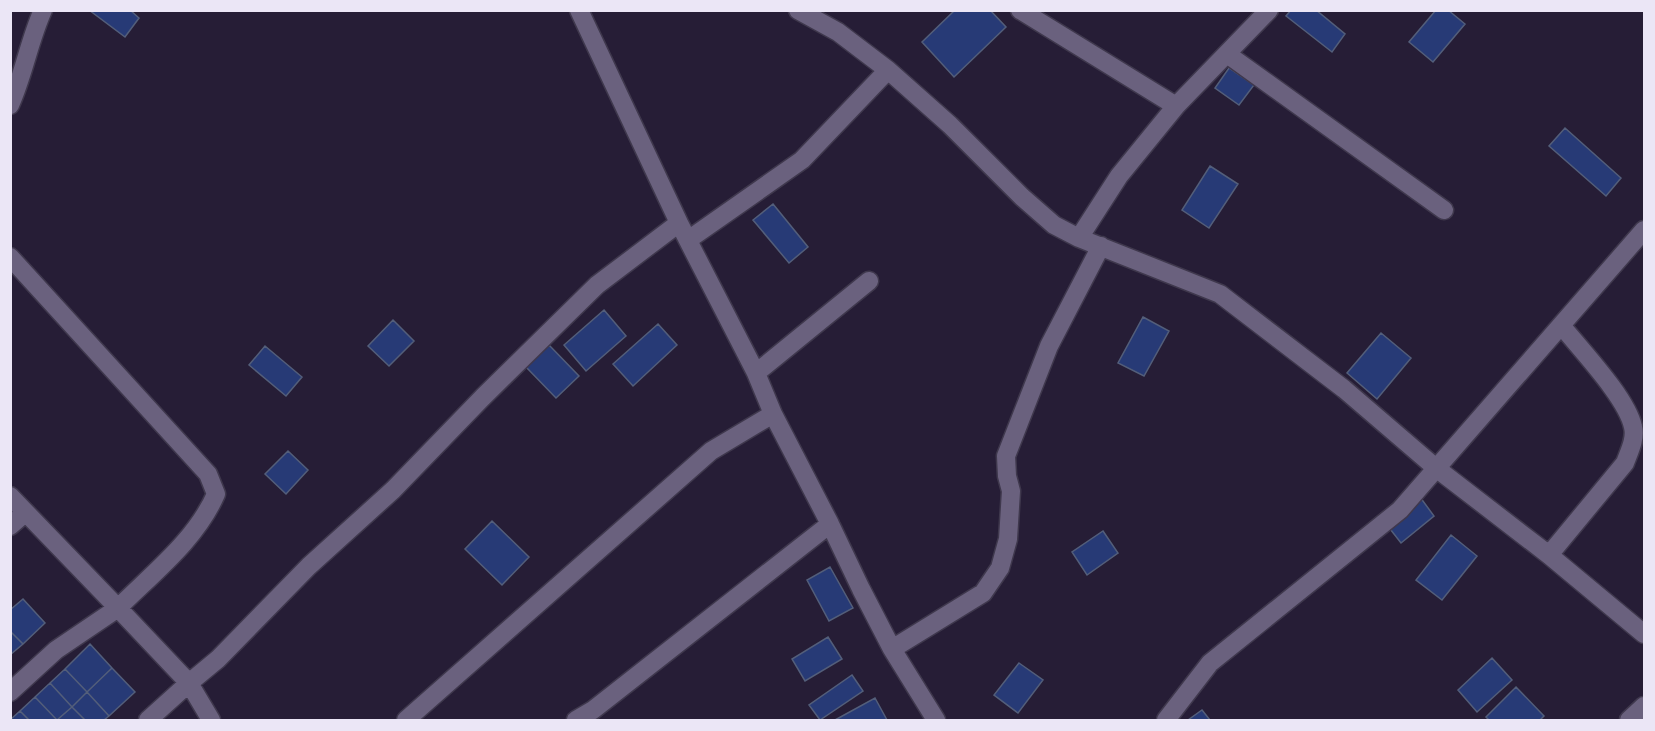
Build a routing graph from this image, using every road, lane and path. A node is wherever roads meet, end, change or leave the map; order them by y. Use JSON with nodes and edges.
{"nodes":[{"id":1,"x":43,"y":10,"type":"edge"},
{"id":2,"x":579,"y":10,"type":"edge"},
{"id":3,"x":798,"y":10,"type":"edge"},
{"id":4,"x":1020,"y":10,"type":"edge"},
{"id":5,"x":1269,"y":10,"type":"edge"},
{"id":6,"x":1227,"y":54,"type":"junction"},
{"id":7,"x":888,"y":70,"type":"junction"},
{"id":8,"x":10,"y":105,"type":"edge"},
{"id":9,"x":1176,"y":106,"type":"junction"},
{"id":10,"x":1444,"y":210,"type":"dead end"},
{"id":11,"x":679,"y":223,"type":"junction"},
{"id":12,"x":1644,"y":230,"type":"edge"},
{"id":13,"x":1079,"y":238,"type":"junction"},
{"id":14,"x":688,"y":240,"type":"junction"},
{"id":15,"x":1101,"y":246,"type":"junction"},
{"id":16,"x":10,"y":257,"type":"edge"},
{"id":17,"x":869,"y":281,"type":"dead end"},
{"id":18,"x":1562,"y":325,"type":"junction"},
{"id":19,"x":756,"y":373,"type":"junction"},
{"id":20,"x":773,"y":414,"type":"junction"},
{"id":21,"x":1436,"y":468,"type":"junction"},
{"id":22,"x":10,"y":496,"type":"edge"},
{"id":23,"x":25,"y":513,"type":"junction"},
{"id":24,"x":830,"y":524,"type":"junction"},
{"id":25,"x":10,"y":526,"type":"edge"},
{"id":26,"x":1549,"y":555,"type":"junction"},
{"id":27,"x":118,"y":608,"type":"junction"},
{"id":28,"x":1644,"y":634,"type":"edge"},
{"id":29,"x":892,"y":649,"type":"junction"},
{"id":30,"x":189,"y":683,"type":"junction"},
{"id":31,"x":10,"y":692,"type":"edge"},
{"id":32,"x":1644,"y":706,"type":"edge"},
{"id":33,"x":597,"y":715,"type":"edge"},
{"id":34,"x":148,"y":720,"type":"edge"},
{"id":35,"x":211,"y":720,"type":"edge"},
{"id":36,"x":406,"y":720,"type":"edge"},
{"id":37,"x":576,"y":720,"type":"edge"},
{"id":38,"x":936,"y":720,"type":"edge"},
{"id":39,"x":1166,"y":720,"type":"edge"},
{"id":40,"x":1629,"y":720,"type":"edge"}],
"edges":[{"from":1,"to":8,"type":"street"},
{"from":2,"to":11,"type":"street"},
{"from":3,"to":7,"type":"street"},
{"from":4,"to":9,"type":"street"},
{"from":5,"to":6,"type":"street"},
{"from":6,"to":9,"type":"street"},
{"from":6,"to":10,"type":"street"},
{"from":7,"to":13,"type":"street"},
{"from":7,"to":14,"type":"street"},
{"from":9,"to":13,"type":"street"},
{"from":11,"to":14,"type":"street"},
{"from":11,"to":30,"type":"street"},
{"from":12,"to":18,"type":"street"},
{"from":13,"to":15,"type":"street"},
{"from":14,"to":19,"type":"street"},
{"from":15,"to":21,"type":"street"},
{"from":15,"to":29,"type":"street"},
{"from":16,"to":27,"type":"street"},
{"from":17,"to":19,"type":"street"},
{"from":18,"to":21,"type":"street"},
{"from":18,"to":26,"type":"street"},
{"from":19,"to":20,"type":"street"},
{"from":20,"to":24,"type":"street"},
{"from":20,"to":36,"type":"street"},
{"from":21,"to":26,"type":"street"},
{"from":21,"to":39,"type":"street"},
{"from":22,"to":23,"type":"street"},
{"from":23,"to":25,"type":"street"},
{"from":23,"to":27,"type":"street"},
{"from":24,"to":29,"type":"street"},
{"from":24,"to":33,"type":"street"},
{"from":26,"to":28,"type":"street"},
{"from":27,"to":30,"type":"street"},
{"from":27,"to":31,"type":"street"},
{"from":29,"to":38,"type":"street"},
{"from":30,"to":34,"type":"street"},
{"from":30,"to":35,"type":"street"},
{"from":32,"to":40,"type":"street"},
{"from":33,"to":37,"type":"street"}]}
